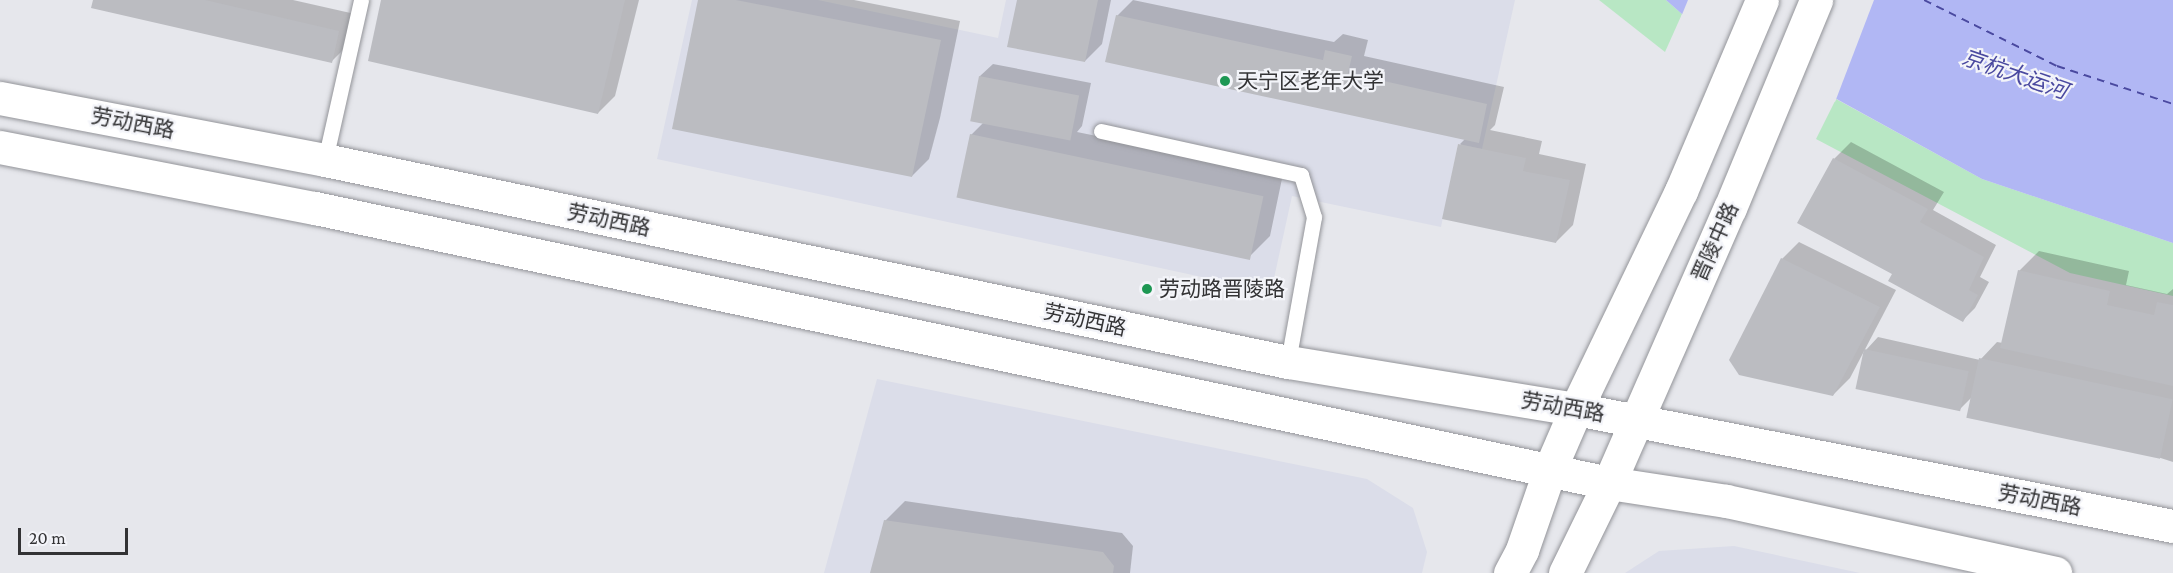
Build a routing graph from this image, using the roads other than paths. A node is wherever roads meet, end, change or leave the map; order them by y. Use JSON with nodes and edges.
{"nodes":[{"id":1,"x":361,"y":0,"type":"edge"},
{"id":2,"x":1762,"y":0,"type":"edge"},
{"id":3,"x":1816,"y":0,"type":"edge"},
{"id":4,"x":0,"y":98,"type":"edge"},
{"id":5,"x":1101,"y":131,"type":"dead end"},
{"id":6,"x":0,"y":147,"type":"edge"},
{"id":7,"x":325,"y":160,"type":"junction"},
{"id":8,"x":1288,"y":362,"type":"junction"},
{"id":9,"x":1576,"y":409,"type":"junction"},
{"id":10,"x":1636,"y":420,"type":"junction"},
{"id":11,"x":1550,"y":469,"type":"junction"},
{"id":12,"x":1609,"y":483,"type":"junction"},
{"id":13,"x":2173,"y":526,"type":"edge"},
{"id":14,"x":1510,"y":573,"type":"edge"},
{"id":15,"x":1565,"y":573,"type":"edge"},
{"id":16,"x":2055,"y":573,"type":"edge"}],
"edges":[{"from":1,"to":7,"type":"lane"},
{"from":2,"to":9,"type":"main road"},
{"from":3,"to":10,"type":"main road","name":"晋陵中路"},
{"from":4,"to":7,"type":"main road","name":"劳动西路"},
{"from":5,"to":8,"type":"lane"},
{"from":6,"to":11,"type":"main road"},
{"from":7,"to":8,"type":"main road","name":"劳动西路"},
{"from":8,"to":9,"type":"main road","name":"劳动西路"},
{"from":9,"to":10,"type":"main road","name":"劳动西路"},
{"from":9,"to":11,"type":"main road"},
{"from":10,"to":12,"type":"main road","name":"晋陵中路"},
{"from":10,"to":13,"type":"main road","name":"劳动西路"},
{"from":11,"to":12,"type":"main road"},
{"from":11,"to":14,"type":"main road"},
{"from":12,"to":15,"type":"main road","name":"晋陵中路"},
{"from":12,"to":16,"type":"main road"}]}
